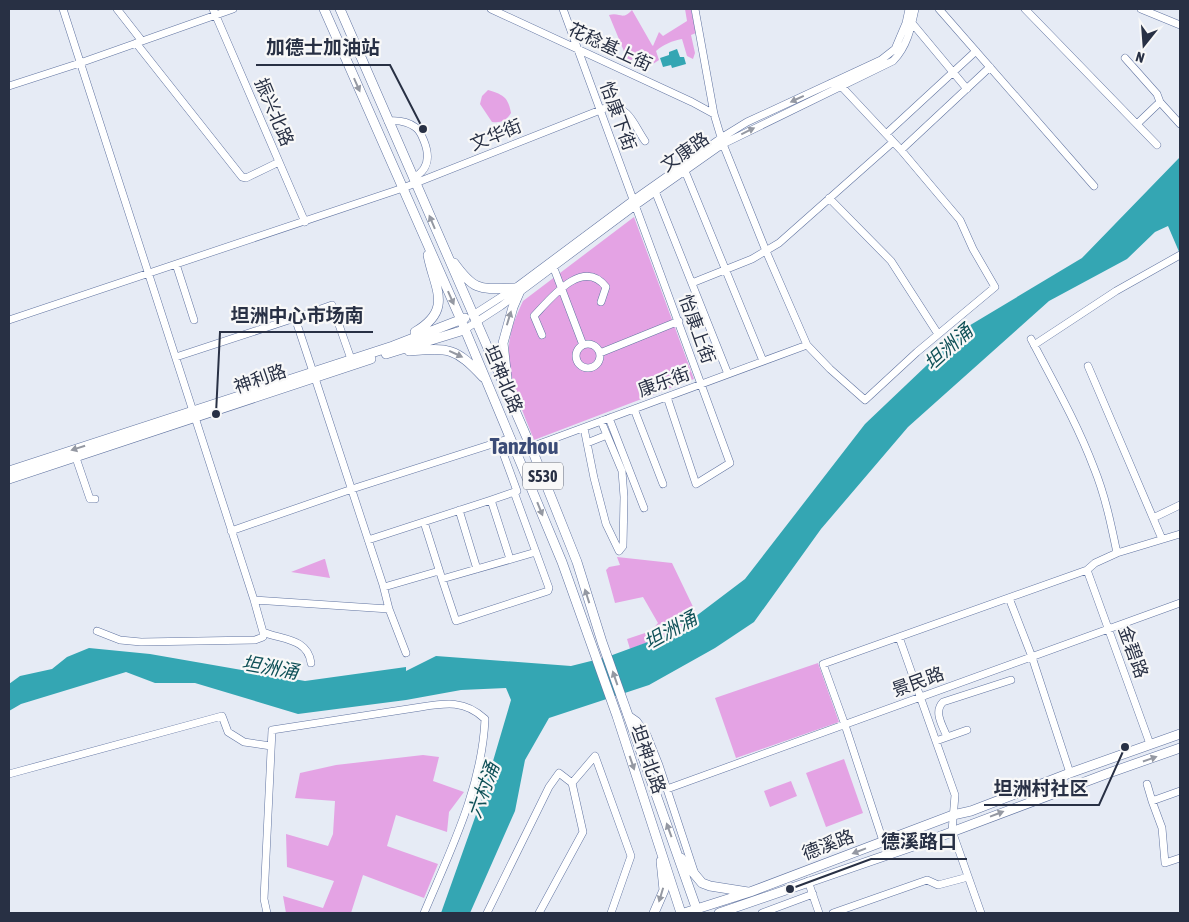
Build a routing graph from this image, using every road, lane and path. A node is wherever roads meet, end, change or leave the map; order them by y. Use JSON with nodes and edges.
{"nodes":[{"id":1,"x":63,"y":9,"type":"edge"},
{"id":2,"x":116,"y":9,"type":"edge"},
{"id":3,"x":233,"y":9,"type":"edge"},
{"id":4,"x":324,"y":9,"type":"edge"},
{"id":5,"x":340,"y":9,"type":"edge"},
{"id":6,"x":491,"y":9,"type":"edge"},
{"id":7,"x":572,"y":9,"type":"edge"},
{"id":8,"x":695,"y":9,"type":"edge"},
{"id":9,"x":909,"y":9,"type":"edge"},
{"id":10,"x":915,"y":9,"type":"edge"},
{"id":11,"x":939,"y":9,"type":"edge"},
{"id":12,"x":1025,"y":9,"type":"edge"},
{"id":13,"x":1141,"y":9,"type":"edge"},
{"id":14,"x":563,"y":10,"type":"edge"},
{"id":15,"x":214,"y":11,"type":"edge"},
{"id":16,"x":912,"y":23,"type":"junction"},
{"id":17,"x":1180,"y":25,"type":"edge"},
{"id":18,"x":910,"y":32,"type":"junction"},
{"id":19,"x":139,"y":42,"type":"junction"},
{"id":20,"x":928,"y":43,"type":"junction"},
{"id":21,"x":576,"y":48,"type":"junction"},
{"id":22,"x":976,"y":51,"type":"junction"},
{"id":23,"x":1125,"y":58,"type":"dead end"},
{"id":24,"x":80,"y":63,"type":"junction"},
{"id":25,"x":990,"y":68,"type":"junction"},
{"id":26,"x":953,"y":72,"type":"junction"},
{"id":27,"x":831,"y":83,"type":"junction"},
{"id":28,"x":9,"y":86,"type":"edge"},
{"id":29,"x":840,"y":86,"type":"junction"},
{"id":30,"x":967,"y":89,"type":"junction"},
{"id":31,"x":1160,"y":102,"type":"junction"},
{"id":32,"x":600,"y":110,"type":"junction"},
{"id":33,"x":714,"y":114,"type":"junction"},
{"id":34,"x":388,"y":120,"type":"junction"},
{"id":35,"x":1137,"y":124,"type":"junction"},
{"id":36,"x":1180,"y":124,"type":"edge"},
{"id":37,"x":886,"y":134,"type":"junction"},
{"id":38,"x":644,"y":141,"type":"dead end"},
{"id":39,"x":722,"y":141,"type":"junction"},
{"id":40,"x":893,"y":142,"type":"junction"},
{"id":41,"x":1157,"y":145,"type":"dead end"},
{"id":42,"x":901,"y":150,"type":"junction"},
{"id":43,"x":279,"y":162,"type":"junction"},
{"id":44,"x":685,"y":170,"type":"junction"},
{"id":45,"x":414,"y":180,"type":"junction"},
{"id":46,"x":1094,"y":186,"type":"dead end"},
{"id":47,"x":402,"y":188,"type":"junction"},
{"id":48,"x":655,"y":191,"type":"junction"},
{"id":49,"x":829,"y":198,"type":"junction"},
{"id":50,"x":634,"y":203,"type":"junction"},
{"id":51,"x":304,"y":222,"type":"junction"},
{"id":52,"x":426,"y":242,"type":"junction"},
{"id":53,"x":444,"y":248,"type":"junction"},
{"id":54,"x":766,"y":250,"type":"junction"},
{"id":55,"x":1180,"y":255,"type":"edge"},
{"id":56,"x":176,"y":264,"type":"junction"},
{"id":57,"x":553,"y":266,"type":"junction"},
{"id":58,"x":726,"y":270,"type":"junction"},
{"id":59,"x":149,"y":272,"type":"junction"},
{"id":60,"x":692,"y":283,"type":"junction"},
{"id":61,"x":562,"y":289,"type":"junction"},
{"id":62,"x":517,"y":291,"type":"junction"},
{"id":63,"x":601,"y":302,"type":"dead end"},
{"id":64,"x":294,"y":318,"type":"junction"},
{"id":65,"x":474,"y":319,"type":"junction"},
{"id":66,"x":9,"y":320,"type":"edge"},
{"id":67,"x":194,"y":320,"type":"dead end"},
{"id":68,"x":461,"y":320,"type":"junction"},
{"id":69,"x":679,"y":321,"type":"junction"},
{"id":70,"x":464,"y":330,"type":"junction"},
{"id":71,"x":938,"y":334,"type":"junction"},
{"id":72,"x":542,"y":335,"type":"dead end"},
{"id":73,"x":583,"y":345,"type":"junction"},
{"id":74,"x":807,"y":345,"type":"junction"},
{"id":75,"x":392,"y":349,"type":"junction"},
{"id":76,"x":600,"y":353,"type":"junction"},
{"id":77,"x":176,"y":357,"type":"junction"},
{"id":78,"x":351,"y":359,"type":"junction"},
{"id":79,"x":763,"y":361,"type":"junction"},
{"id":80,"x":1088,"y":366,"type":"dead end"},
{"id":81,"x":728,"y":374,"type":"junction"},
{"id":82,"x":314,"y":375,"type":"junction"},
{"id":83,"x":488,"y":383,"type":"junction"},
{"id":84,"x":701,"y":384,"type":"junction"},
{"id":85,"x":667,"y":397,"type":"junction"},
{"id":86,"x":510,"y":400,"type":"junction"},
{"id":87,"x":634,"y":409,"type":"junction"},
{"id":88,"x":194,"y":414,"type":"junction"},
{"id":89,"x":609,"y":418,"type":"junction"},
{"id":90,"x":601,"y":421,"type":"junction"},
{"id":91,"x":584,"y":428,"type":"junction"},
{"id":92,"x":607,"y":435,"type":"junction"},
{"id":93,"x":511,"y":438,"type":"junction"},
{"id":94,"x":499,"y":442,"type":"junction"},
{"id":95,"x":587,"y":443,"type":"junction"},
{"id":96,"x":531,"y":447,"type":"junction"},
{"id":97,"x":76,"y":458,"type":"junction"},
{"id":98,"x":9,"y":471,"type":"edge"},
{"id":99,"x":9,"y":479,"type":"edge"},
{"id":100,"x":663,"y":484,"type":"dead end"},
{"id":101,"x":352,"y":489,"type":"junction"},
{"id":102,"x":514,"y":492,"type":"junction"},
{"id":103,"x":95,"y":499,"type":"dead end"},
{"id":104,"x":491,"y":500,"type":"junction"},
{"id":105,"x":1180,"y":506,"type":"edge"},
{"id":106,"x":644,"y":508,"type":"dead end"},
{"id":107,"x":459,"y":510,"type":"junction"},
{"id":108,"x":1153,"y":518,"type":"junction"},
{"id":109,"x":424,"y":522,"type":"junction"},
{"id":110,"x":231,"y":530,"type":"junction"},
{"id":111,"x":1180,"y":534,"type":"edge"},
{"id":112,"x":368,"y":540,"type":"junction"},
{"id":113,"x":1162,"y":540,"type":"junction"},
{"id":114,"x":536,"y":552,"type":"junction"},
{"id":115,"x":1117,"y":553,"type":"junction"},
{"id":116,"x":510,"y":559,"type":"junction"},
{"id":117,"x":477,"y":569,"type":"junction"},
{"id":118,"x":1087,"y":570,"type":"junction"},
{"id":119,"x":439,"y":571,"type":"junction"},
{"id":120,"x":442,"y":579,"type":"junction"},
{"id":121,"x":384,"y":587,"type":"junction"},
{"id":122,"x":1009,"y":598,"type":"junction"},
{"id":123,"x":254,"y":600,"type":"junction"},
{"id":124,"x":1180,"y":603,"type":"edge"},
{"id":125,"x":390,"y":609,"type":"junction"},
{"id":126,"x":1108,"y":629,"type":"junction"},
{"id":127,"x":97,"y":631,"type":"dead end"},
{"id":128,"x":263,"y":632,"type":"junction"},
{"id":129,"x":899,"y":637,"type":"junction"},
{"id":130,"x":406,"y":653,"type":"dead end"},
{"id":131,"x":1032,"y":657,"type":"junction"},
{"id":132,"x":311,"y":663,"type":"dead end"},
{"id":133,"x":969,"y":680,"type":"junction"},
{"id":134,"x":1011,"y":680,"type":"dead end"},
{"id":135,"x":973,"y":692,"type":"junction"},
{"id":136,"x":921,"y":697,"type":"junction"},
{"id":137,"x":627,"y":714,"type":"junction"},
{"id":138,"x":845,"y":725,"type":"junction"},
{"id":139,"x":967,"y":730,"type":"dead end"},
{"id":140,"x":1180,"y":734,"type":"edge"},
{"id":141,"x":947,"y":737,"type":"junction"},
{"id":142,"x":936,"y":741,"type":"junction"},
{"id":143,"x":1150,"y":744,"type":"junction"},
{"id":144,"x":272,"y":746,"type":"junction"},
{"id":145,"x":1180,"y":748,"type":"edge"},
{"id":146,"x":1070,"y":773,"type":"junction"},
{"id":147,"x":9,"y":774,"type":"edge"},
{"id":148,"x":572,"y":784,"type":"junction"},
{"id":149,"x":1147,"y":784,"type":"dead end"},
{"id":150,"x":667,"y":789,"type":"junction"},
{"id":151,"x":1180,"y":791,"type":"edge"},
{"id":152,"x":1152,"y":801,"type":"junction"},
{"id":153,"x":954,"y":815,"type":"junction"},
{"id":154,"x":952,"y":831,"type":"junction"},
{"id":155,"x":658,"y":840,"type":"junction"},
{"id":156,"x":883,"y":841,"type":"junction"},
{"id":157,"x":677,"y":853,"type":"junction"},
{"id":158,"x":1180,"y":858,"type":"edge"},
{"id":159,"x":696,"y":876,"type":"junction"},
{"id":160,"x":968,"y":877,"type":"junction"},
{"id":161,"x":808,"y":881,"type":"junction"},
{"id":162,"x":813,"y":894,"type":"junction"},
{"id":163,"x":752,"y":897,"type":"junction"},
{"id":164,"x":697,"y":911,"type":"edge"},
{"id":165,"x":267,"y":913,"type":"edge"},
{"id":166,"x":424,"y":913,"type":"edge"},
{"id":167,"x":487,"y":913,"type":"edge"},
{"id":168,"x":539,"y":913,"type":"edge"},
{"id":169,"x":611,"y":913,"type":"edge"},
{"id":170,"x":654,"y":913,"type":"edge"},
{"id":171,"x":683,"y":913,"type":"edge"},
{"id":172,"x":719,"y":913,"type":"edge"},
{"id":173,"x":738,"y":913,"type":"edge"},
{"id":174,"x":762,"y":913,"type":"edge"},
{"id":175,"x":819,"y":913,"type":"edge"},
{"id":176,"x":833,"y":913,"type":"edge"},
{"id":177,"x":981,"y":913,"type":"edge"}],
"edges":[{"from":1,"to":24,"type":"street"},
{"from":2,"to":19,"type":"street"},
{"from":3,"to":15,"type":"street"},
{"from":4,"to":47,"type":"main road","name":"坦神北路","number":"S530","one_way":true},
{"from":5,"to":34,"type":"main road","name":"坦神北路","number":"S530"},
{"from":6,"to":21,"type":"street","name":"花稔基上街"},
{"from":7,"to":14,"type":"street"},
{"from":8,"to":33,"type":"street"},
{"from":9,"to":27,"type":"street"},
{"from":10,"to":16,"type":"street","name":"文康路"},
{"from":11,"to":22,"type":"street"},
{"from":12,"to":35,"type":"street"},
{"from":13,"to":17,"type":"street"},
{"from":14,"to":21,"type":"street","name":"怡康下街"},
{"from":15,"to":19,"type":"street"},
{"from":15,"to":43,"type":"street","name":"振兴北路"},
{"from":16,"to":18,"type":"street","name":"文康路"},
{"from":16,"to":20,"type":"street"},
{"from":18,"to":20,"type":"street"},
{"from":18,"to":29,"type":"street","name":"文康路"},
{"from":19,"to":24,"type":"street"},
{"from":19,"to":43,"type":"street"},
{"from":20,"to":26,"type":"street"},
{"from":21,"to":32,"type":"street","name":"怡康下街"},
{"from":21,"to":33,"type":"street","name":"花稔基上街"},
{"from":22,"to":25,"type":"street"},
{"from":22,"to":26,"type":"street"},
{"from":23,"to":31,"type":"street"},
{"from":24,"to":28,"type":"street"},
{"from":24,"to":59,"type":"street"},
{"from":25,"to":30,"type":"street"},
{"from":25,"to":46,"type":"street"},
{"from":26,"to":30,"type":"street"},
{"from":26,"to":37,"type":"street"},
{"from":27,"to":29,"type":"street"},
{"from":27,"to":39,"type":"street","one_way":true},
{"from":29,"to":37,"type":"street"},
{"from":39,"to":29,"type":"street","name":"文康路","one_way":true},
{"from":30,"to":42,"type":"street"},
{"from":31,"to":35,"type":"street"},
{"from":31,"to":36,"type":"street"},
{"from":32,"to":38,"type":"street"},
{"from":32,"to":45,"type":"street","name":"文华街"},
{"from":32,"to":50,"type":"street","name":"怡康下街"},
{"from":33,"to":39,"type":"street"},
{"from":34,"to":45,"type":"main road","name":"坦神北路","number":"S530"},
{"from":34,"to":45,"type":"street"},
{"from":35,"to":41,"type":"street"},
{"from":37,"to":40,"type":"street"},
{"from":39,"to":44,"type":"street","name":"文康路"},
{"from":39,"to":50,"type":"street"},
{"from":39,"to":54,"type":"street"},
{"from":40,"to":42,"type":"street"},
{"from":40,"to":49,"type":"street"},
{"from":42,"to":71,"type":"street"},
{"from":43,"to":51,"type":"street","name":"振兴北路"},
{"from":44,"to":48,"type":"street","name":"文康路"},
{"from":44,"to":58,"type":"street"},
{"from":45,"to":47,"type":"street","name":"文华街"},
{"from":53,"to":45,"type":"main road","name":"坦神北路","number":"S530","one_way":true},
{"from":47,"to":51,"type":"street","name":"文华街"},
{"from":47,"to":52,"type":"main road","name":"坦神北路","number":"S530"},
{"from":48,"to":50,"type":"street","name":"文康路"},
{"from":48,"to":60,"type":"street"},
{"from":49,"to":54,"type":"street"},
{"from":49,"to":71,"type":"street"},
{"from":50,"to":57,"type":"street","name":"文康路"},
{"from":50,"to":62,"type":"street"},
{"from":50,"to":69,"type":"street","name":"怡康上街"},
{"from":51,"to":56,"type":"street","name":"文华街"},
{"from":52,"to":68,"type":"main road","name":"坦神北路","number":"S530","one_way":true},
{"from":52,"to":75,"type":"main road"},
{"from":53,"to":62,"type":"main road"},
{"from":53,"to":65,"type":"main road","name":"坦神北路","number":"S530"},
{"from":54,"to":58,"type":"street"},
{"from":54,"to":74,"type":"street"},
{"from":55,"to":115,"type":"street"},
{"from":56,"to":59,"type":"street","name":"文华街"},
{"from":56,"to":67,"type":"street"},
{"from":57,"to":61,"type":"street"},
{"from":57,"to":62,"type":"street","name":"文康路"},
{"from":58,"to":60,"type":"street"},
{"from":58,"to":79,"type":"street"},
{"from":59,"to":66,"type":"street","name":"文华街"},
{"from":59,"to":77,"type":"street"},
{"from":60,"to":81,"type":"street"},
{"from":61,"to":63,"type":"street"},
{"from":61,"to":72,"type":"street"},
{"from":61,"to":73,"type":"street"},
{"from":62,"to":65,"type":"street"},
{"from":86,"to":62,"type":"main road","one_way":true},
{"from":64,"to":77,"type":"street"},
{"from":64,"to":78,"type":"street"},
{"from":64,"to":82,"type":"street"},
{"from":65,"to":68,"type":"main road"},
{"from":65,"to":70,"type":"street"},
{"from":65,"to":86,"type":"main road","name":"坦神北路","number":"S530"},
{"from":68,"to":70,"type":"main road","name":"坦神北路","number":"S530"},
{"from":68,"to":75,"type":"main road"},
{"from":69,"to":76,"type":"street"},
{"from":69,"to":84,"type":"street","name":"怡康上街"},
{"from":70,"to":75,"type":"main road","name":"神利路"},
{"from":70,"to":83,"type":"main road","name":"坦神北路","number":"S530"},
{"from":71,"to":74,"type":"street"},
{"from":73,"to":76,"type":"street"},
{"from":73,"to":76,"type":"street"},
{"from":74,"to":79,"type":"street","name":"康乐街"},
{"from":75,"to":78,"type":"main road"},
{"from":75,"to":82,"type":"main road","name":"神利路"},
{"from":75,"to":83,"type":"main road","one_way":true},
{"from":77,"to":88,"type":"street"},
{"from":78,"to":82,"type":"main road"},
{"from":79,"to":81,"type":"street","name":"康乐街"},
{"from":80,"to":108,"type":"street"},
{"from":81,"to":84,"type":"street","name":"康乐街"},
{"from":82,"to":88,"type":"main road","name":"神利路"},
{"from":82,"to":101,"type":"street"},
{"from":83,"to":93,"type":"main road","name":"坦神北路","number":"S530"},
{"from":84,"to":85,"type":"street","name":"康乐街"},
{"from":84,"to":85,"type":"street","name":"怡康上街"},
{"from":85,"to":87,"type":"street","name":"康乐街"},
{"from":86,"to":96,"type":"main road","name":"坦神北路","number":"S530"},
{"from":87,"to":89,"type":"street","name":"康乐街"},
{"from":87,"to":100,"type":"street"},
{"from":88,"to":97,"type":"main road","name":"神利路"},
{"from":88,"to":98,"type":"main road","one_way":true},
{"from":88,"to":110,"type":"street"},
{"from":89,"to":90,"type":"street","name":"康乐街"},
{"from":89,"to":106,"type":"street"},
{"from":90,"to":91,"type":"street","name":"康乐街"},
{"from":90,"to":92,"type":"street"},
{"from":91,"to":95,"type":"street"},
{"from":91,"to":96,"type":"street","name":"康乐街"},
{"from":92,"to":95,"type":"street"},
{"from":92,"to":95,"type":"street"},
{"from":93,"to":94,"type":"street"},
{"from":93,"to":155,"type":"main road","name":"坦神北路","number":"S530","one_way":true},
{"from":94,"to":101,"type":"street"},
{"from":94,"to":102,"type":"street"},
{"from":137,"to":96,"type":"main road","name":"坦神北路","number":"S530","one_way":true},
{"from":97,"to":99,"type":"main road","name":"神利路"},
{"from":97,"to":103,"type":"street"},
{"from":101,"to":110,"type":"street"},
{"from":101,"to":112,"type":"street"},
{"from":102,"to":104,"type":"street"},
{"from":102,"to":114,"type":"street"},
{"from":104,"to":107,"type":"street"},
{"from":104,"to":116,"type":"street"},
{"from":105,"to":108,"type":"street"},
{"from":107,"to":109,"type":"street"},
{"from":107,"to":117,"type":"street"},
{"from":108,"to":113,"type":"street"},
{"from":109,"to":112,"type":"street"},
{"from":109,"to":119,"type":"street"},
{"from":110,"to":123,"type":"street"},
{"from":111,"to":113,"type":"street"},
{"from":112,"to":121,"type":"street"},
{"from":113,"to":115,"type":"street"},
{"from":114,"to":116,"type":"street"},
{"from":114,"to":120,"type":"street"},
{"from":115,"to":118,"type":"street"},
{"from":116,"to":117,"type":"street"},
{"from":117,"to":120,"type":"street"},
{"from":118,"to":122,"type":"street"},
{"from":118,"to":126,"type":"street","name":"金碧路"},
{"from":119,"to":120,"type":"street"},
{"from":119,"to":121,"type":"street"},
{"from":121,"to":125,"type":"street"},
{"from":122,"to":129,"type":"street"},
{"from":122,"to":131,"type":"street"},
{"from":123,"to":125,"type":"street"},
{"from":123,"to":128,"type":"street"},
{"from":124,"to":126,"type":"street","name":"景民路"},
{"from":125,"to":130,"type":"street"},
{"from":126,"to":131,"type":"street","name":"景民路"},
{"from":126,"to":143,"type":"street","name":"金碧路"},
{"from":127,"to":128,"type":"street"},
{"from":128,"to":132,"type":"street"},
{"from":129,"to":136,"type":"street"},
{"from":129,"to":138,"type":"street"},
{"from":131,"to":133,"type":"street","name":"景民路"},
{"from":131,"to":146,"type":"street"},
{"from":133,"to":135,"type":"street"},
{"from":133,"to":136,"type":"street","name":"景民路"},
{"from":134,"to":135,"type":"street"},
{"from":135,"to":141,"type":"street"},
{"from":136,"to":138,"type":"street","name":"景民路"},
{"from":136,"to":142,"type":"street"},
{"from":137,"to":150,"type":"street"},
{"from":157,"to":137,"type":"main road","name":"坦神北路","number":"S530","one_way":true},
{"from":138,"to":150,"type":"street","name":"景民路"},
{"from":138,"to":156,"type":"street"},
{"from":139,"to":141,"type":"street"},
{"from":140,"to":143,"type":"main road","name":"德溪路"},
{"from":141,"to":142,"type":"street"},
{"from":142,"to":153,"type":"street"},
{"from":143,"to":146,"type":"main road","name":"德溪路"},
{"from":144,"to":147,"type":"street"},
{"from":144,"to":165,"type":"street"},
{"from":144,"to":166,"type":"street"},
{"from":154,"to":145,"type":"main road","name":"德溪路","one_way":true},
{"from":146,"to":153,"type":"main road","name":"德溪路"},
{"from":148,"to":167,"type":"street"},
{"from":148,"to":168,"type":"street"},
{"from":148,"to":169,"type":"street"},
{"from":149,"to":152,"type":"street"},
{"from":150,"to":159,"type":"street"},
{"from":151,"to":152,"type":"street"},
{"from":152,"to":158,"type":"street"},
{"from":153,"to":154,"type":"street"},
{"from":153,"to":156,"type":"main road","name":"德溪路"},
{"from":154,"to":160,"type":"street"},
{"from":154,"to":161,"type":"main road","name":"德溪路"},
{"from":155,"to":170,"type":"main road","one_way":true},
{"from":155,"to":171,"type":"main road","name":"坦神北路","number":"S530"},
{"from":156,"to":163,"type":"main road","name":"德溪路","one_way":true},
{"from":157,"to":159,"type":"main road"},
{"from":157,"to":164,"type":"main road","name":"坦神北路","number":"S530"},
{"from":159,"to":163,"type":"main road"},
{"from":160,"to":176,"type":"street"},
{"from":160,"to":177,"type":"street"},
{"from":161,"to":162,"type":"street"},
{"from":161,"to":163,"type":"main road","name":"德溪路"},
{"from":162,"to":174,"type":"street"},
{"from":162,"to":175,"type":"street"},
{"from":163,"to":164,"type":"main road","name":"德溪路"},
{"from":163,"to":172,"type":"main road","name":"德溪路"},
{"from":163,"to":173,"type":"main road"},
{"from":164,"to":171,"type":"main road","name":"德溪路"}]}
